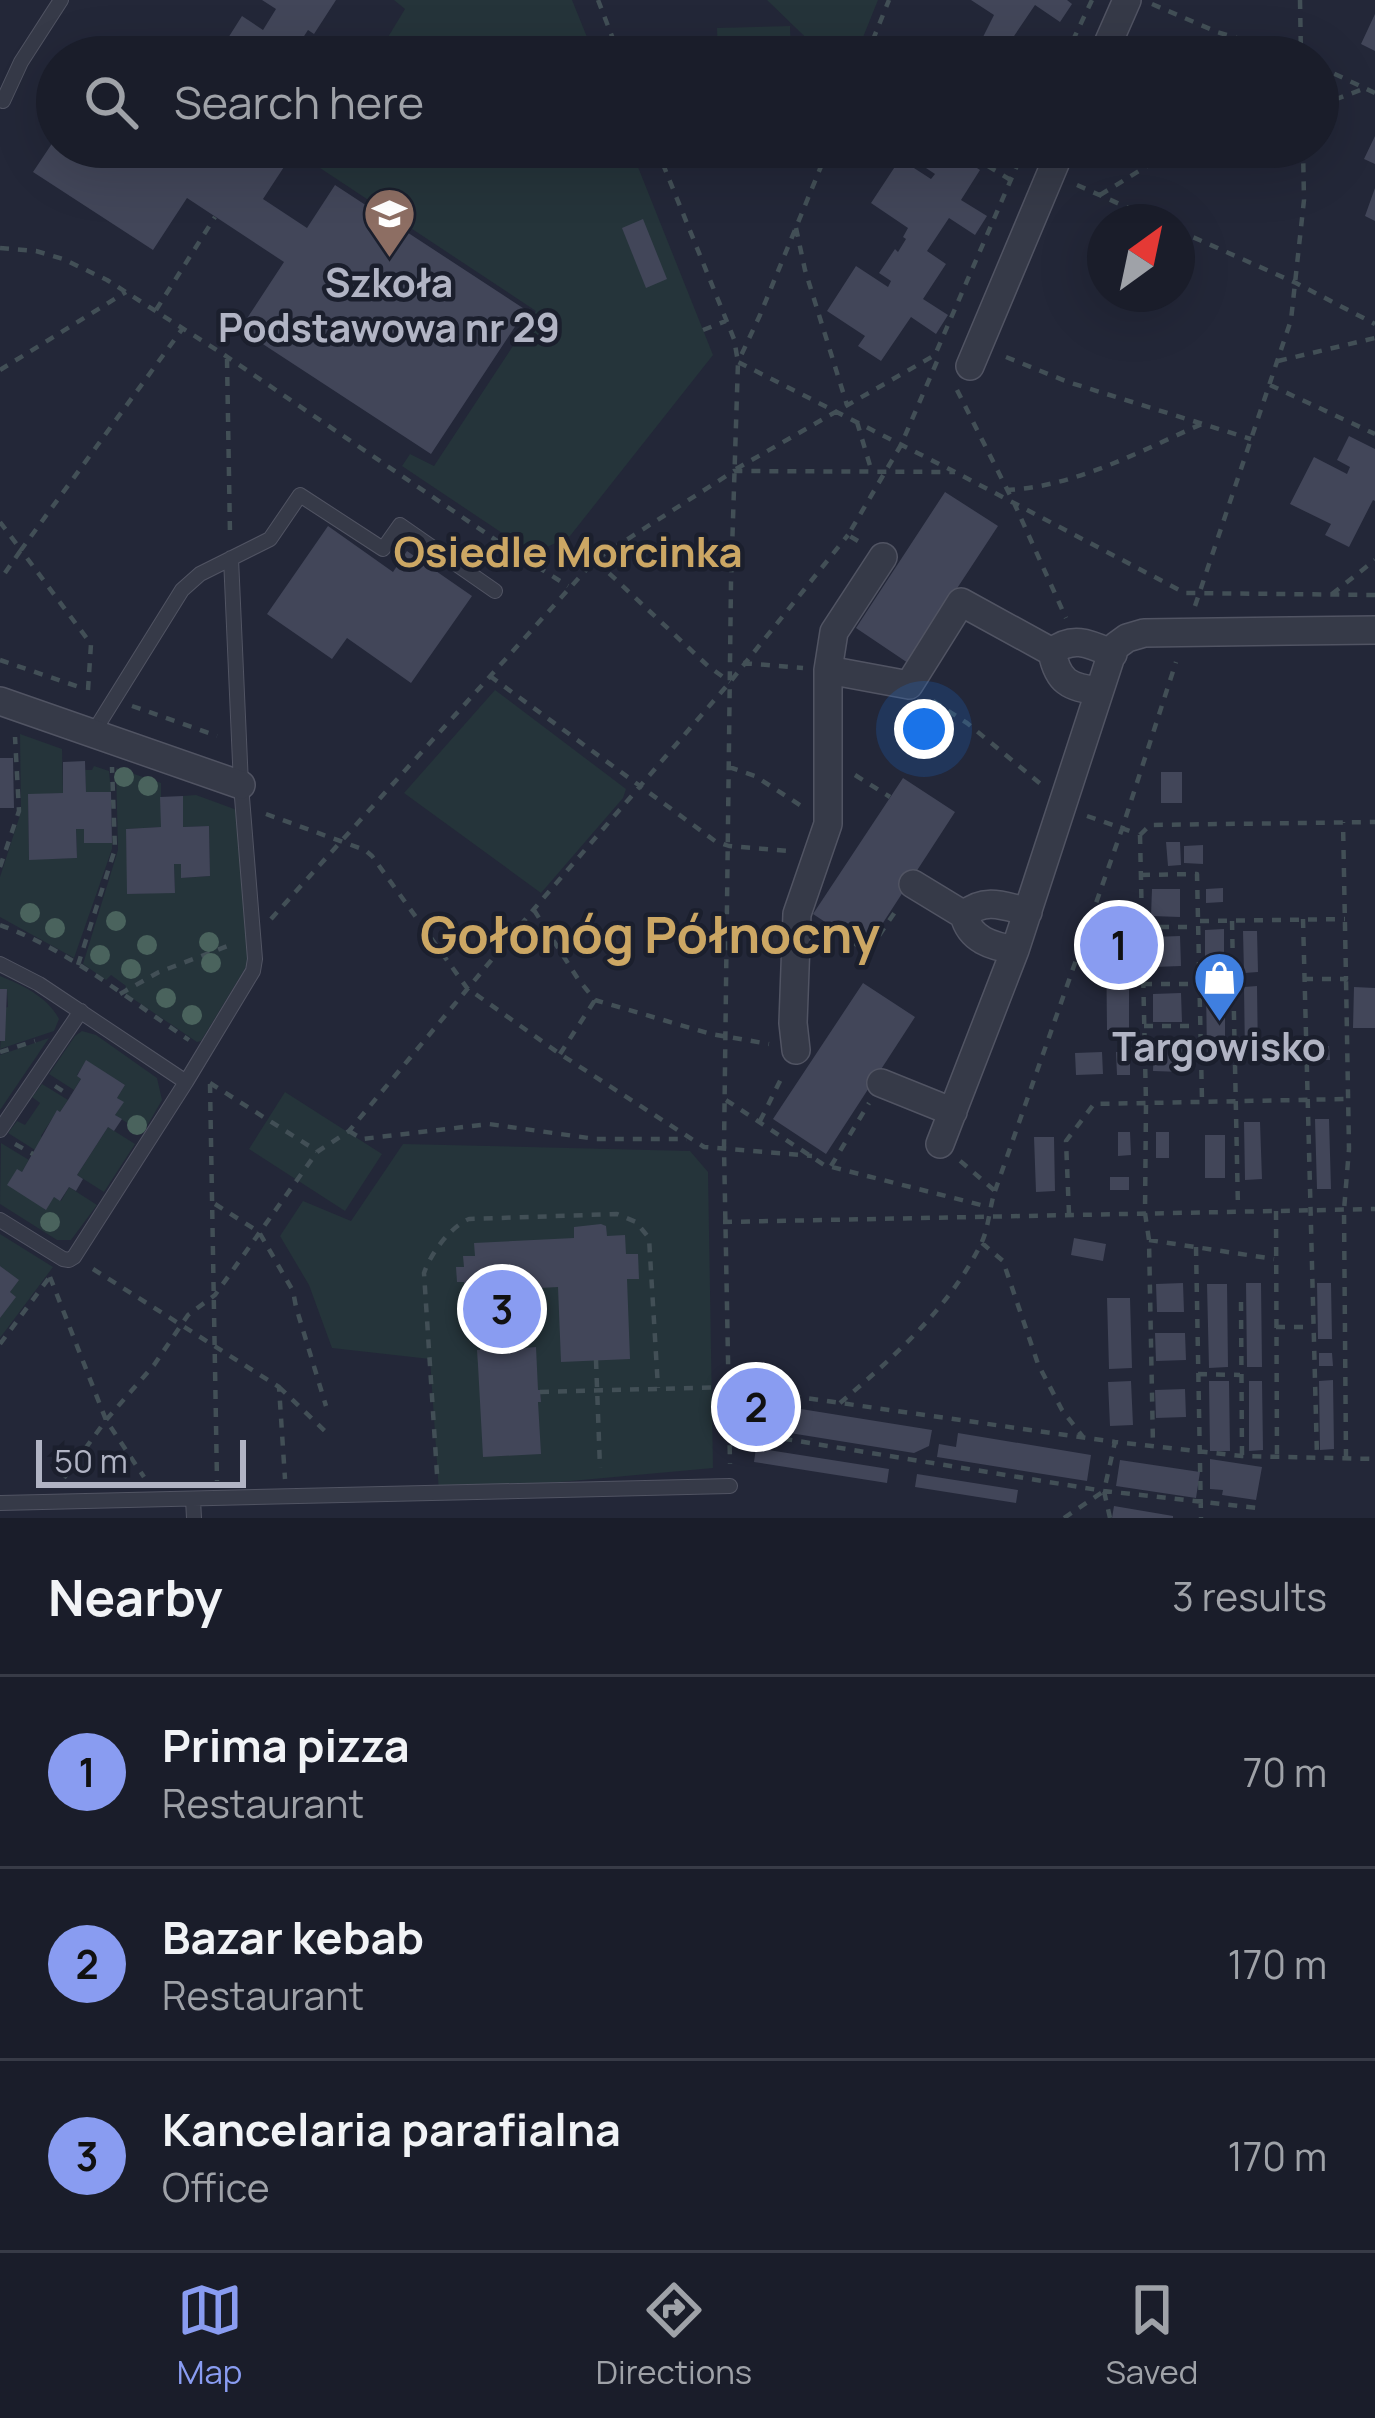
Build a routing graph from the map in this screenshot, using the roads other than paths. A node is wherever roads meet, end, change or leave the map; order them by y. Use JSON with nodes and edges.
{"nodes":[{"id":1,"x":61,"y":0,"type":"edge"},
{"id":2,"x":1127,"y":0,"type":"edge"},
{"id":3,"x":38,"y":36,"type":"edge"},
{"id":4,"x":1111,"y":36,"type":"edge"},
{"id":5,"x":36,"y":39,"type":"edge"},
{"id":6,"x":3,"y":101,"type":"dead end"},
{"id":7,"x":1053,"y":168,"type":"edge"},
{"id":8,"x":966,"y":362,"type":"road end"},
{"id":9,"x":883,"y":556,"type":"road end"},
{"id":10,"x":231,"y":558,"type":"junction"},
{"id":11,"x":495,"y":591,"type":"dead end"},
{"id":12,"x":1375,"y":630,"type":"edge"},
{"id":13,"x":1064,"y":647,"type":"junction"},
{"id":14,"x":1113,"y":654,"type":"junction"},
{"id":15,"x":828,"y":670,"type":"junction"},
{"id":16,"x":1098,"y":691,"type":"junction"},
{"id":17,"x":11,"y":705,"type":"edge"},
{"id":18,"x":105,"y":738,"type":"junction"},
{"id":19,"x":242,"y":795,"type":"junction"},
{"id":20,"x":913,"y":884,"type":"road end"},
{"id":21,"x":1028,"y":912,"type":"junction"},
{"id":22,"x":964,"y":915,"type":"junction"},
{"id":23,"x":1015,"y":950,"type":"junction"},
{"id":24,"x":0,"y":964,"type":"edge"},
{"id":25,"x":81,"y":1011,"type":"junction"},
{"id":26,"x":796,"y":1050,"type":"road end"},
{"id":27,"x":186,"y":1082,"type":"junction"},
{"id":28,"x":881,"y":1083,"type":"road end"},
{"id":29,"x":953,"y":1112,"type":"junction"},
{"id":30,"x":0,"y":1130,"type":"edge"},
{"id":31,"x":940,"y":1144,"type":"road end"},
{"id":32,"x":0,"y":1220,"type":"edge"},
{"id":33,"x":730,"y":1486,"type":"road end"},
{"id":34,"x":194,"y":1498,"type":"junction"},
{"id":35,"x":0,"y":1503,"type":"edge"},
{"id":36,"x":194,"y":1518,"type":"edge"}],
"edges":[{"from":1,"to":3,"type":"lane"},
{"from":2,"to":4,"type":"street"},
{"from":5,"to":6,"type":"lane"},
{"from":7,"to":8,"type":"street"},
{"from":9,"to":15,"type":"street"},
{"from":10,"to":11,"type":"lane"},
{"from":10,"to":18,"type":"lane"},
{"from":10,"to":19,"type":"lane"},
{"from":12,"to":14,"type":"street"},
{"from":13,"to":14,"type":"street"},
{"from":13,"to":15,"type":"street"},
{"from":13,"to":16,"type":"street"},
{"from":14,"to":16,"type":"street"},
{"from":15,"to":26,"type":"street"},
{"from":16,"to":21,"type":"street"},
{"from":17,"to":18,"type":"street"},
{"from":18,"to":19,"type":"street"},
{"from":19,"to":27,"type":"lane"},
{"from":20,"to":22,"type":"street"},
{"from":21,"to":22,"type":"street"},
{"from":21,"to":23,"type":"street"},
{"from":22,"to":23,"type":"street"},
{"from":23,"to":29,"type":"street"},
{"from":24,"to":25,"type":"lane"},
{"from":25,"to":27,"type":"lane"},
{"from":25,"to":30,"type":"lane"},
{"from":27,"to":32,"type":"lane"},
{"from":28,"to":29,"type":"street"},
{"from":29,"to":31,"type":"street"},
{"from":33,"to":34,"type":"lane"},
{"from":34,"to":35,"type":"lane"},
{"from":34,"to":36,"type":"lane"}]}
